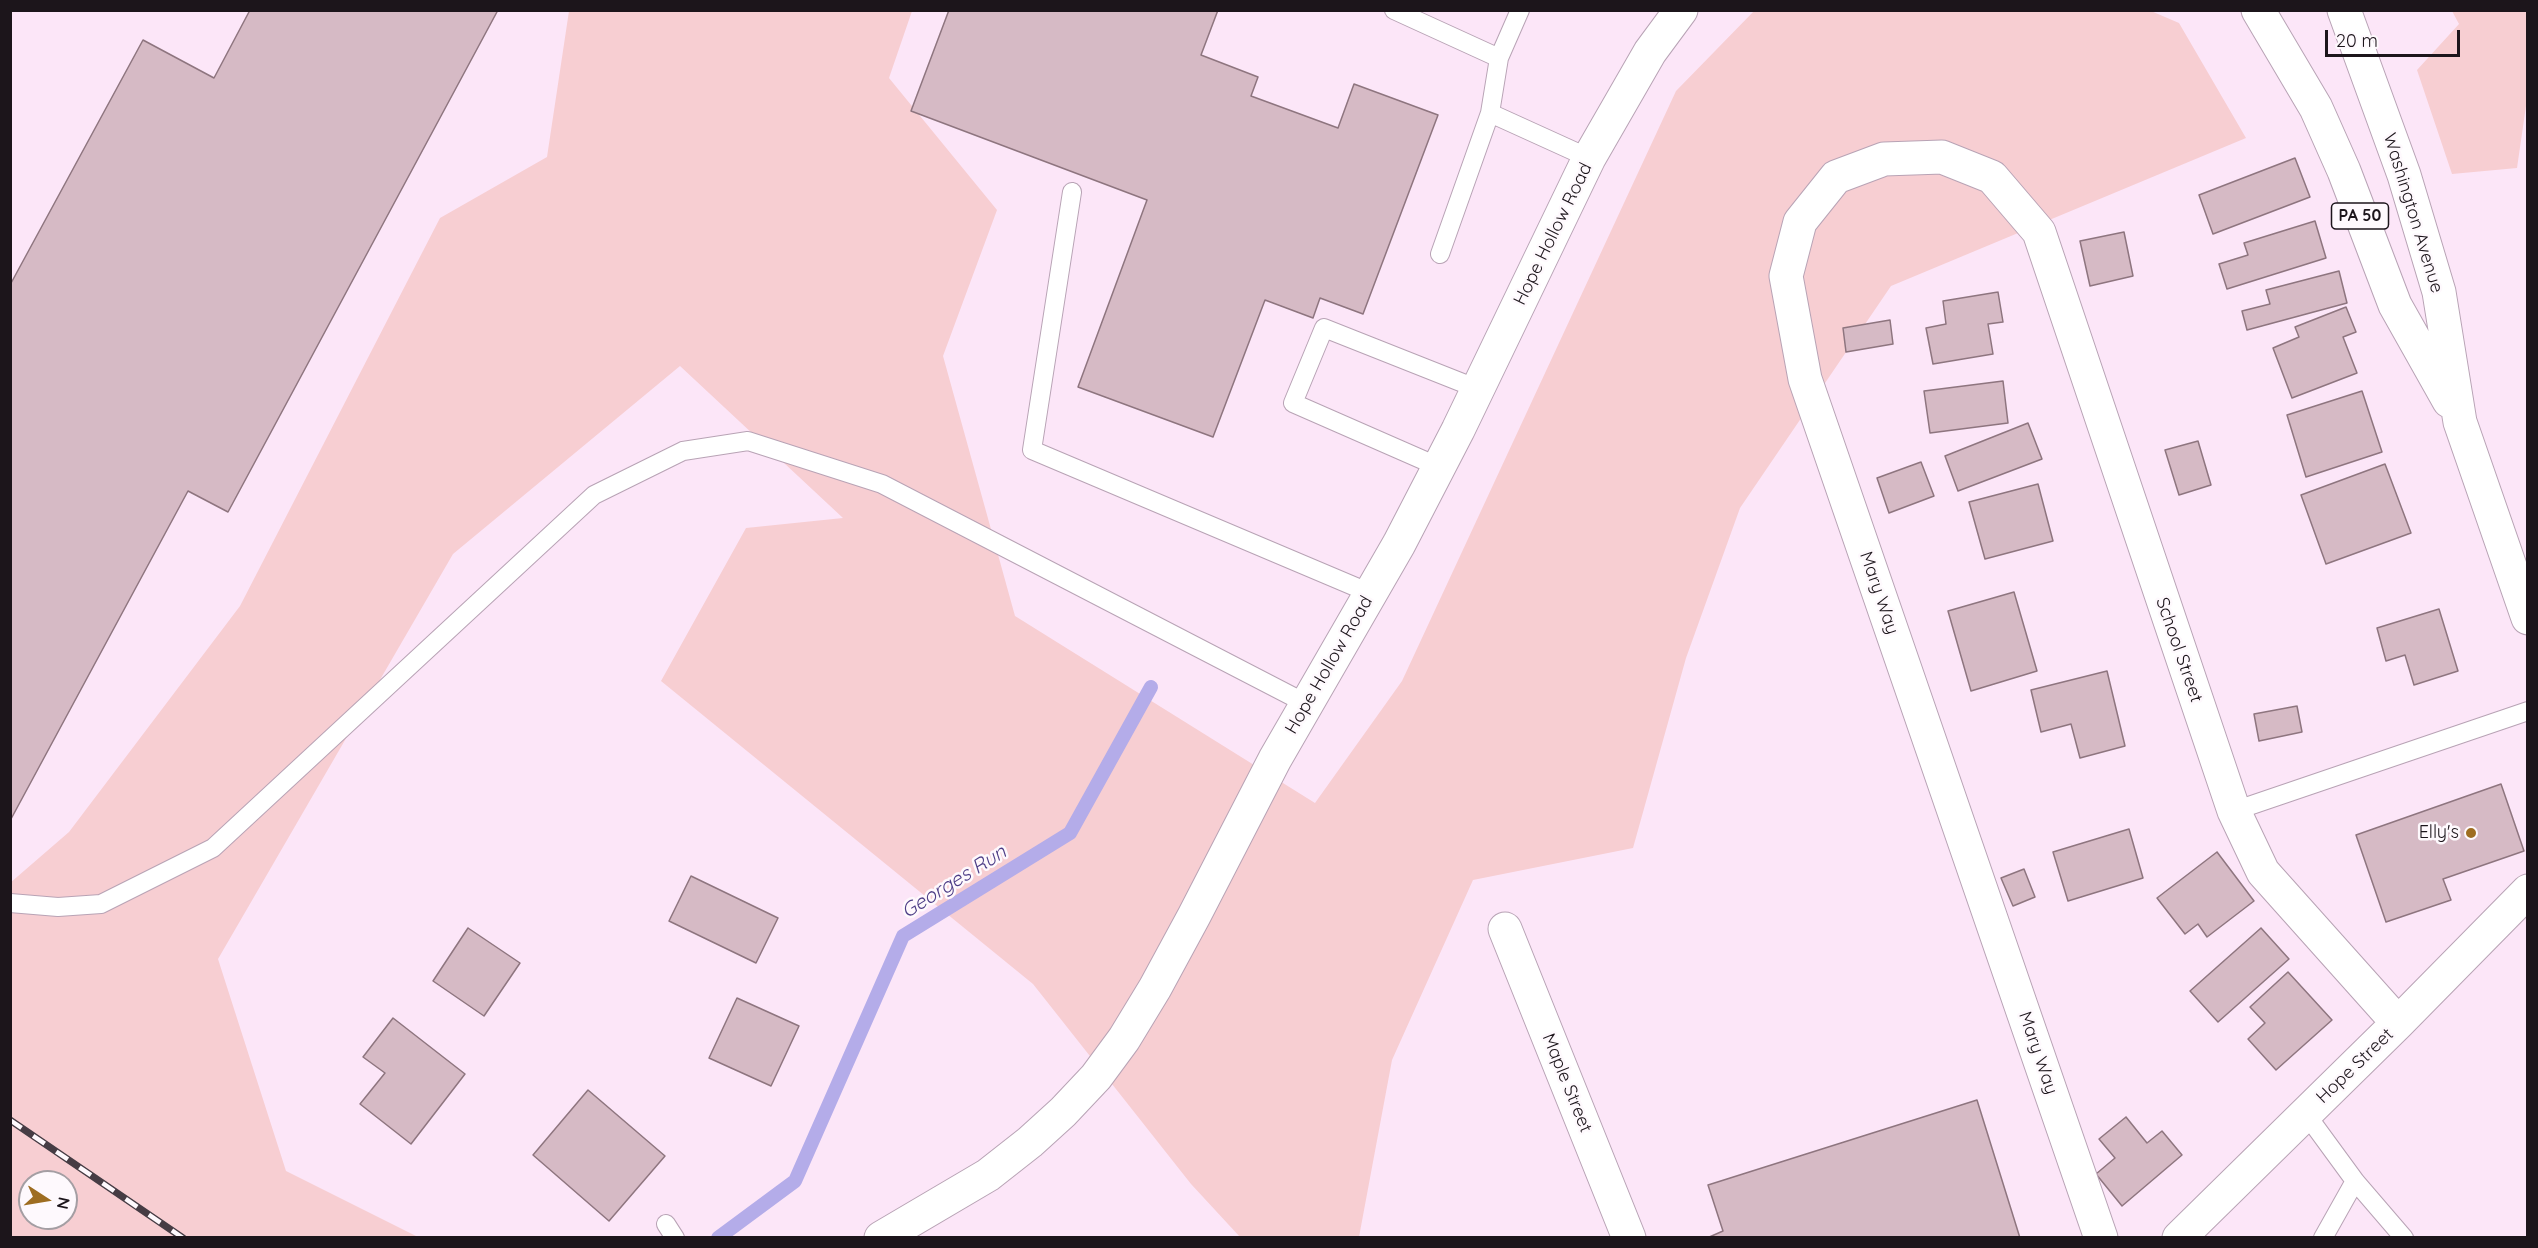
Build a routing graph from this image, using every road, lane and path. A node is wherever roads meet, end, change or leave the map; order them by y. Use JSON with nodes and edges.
{"nodes":[{"id":1,"x":1394,"y":10,"type":"edge"},
{"id":2,"x":1520,"y":10,"type":"edge"},
{"id":3,"x":1681,"y":10,"type":"edge"},
{"id":4,"x":2258,"y":10,"type":"edge"},
{"id":5,"x":2344,"y":10,"type":"edge"},
{"id":6,"x":1499,"y":58,"type":"junction"},
{"id":7,"x":1490,"y":113,"type":"junction"},
{"id":8,"x":1589,"y":158,"type":"junction"},
{"id":9,"x":1072,"y":192,"type":"dead end"},
{"id":10,"x":2039,"y":232,"type":"joint"},
{"id":11,"x":1440,"y":254,"type":"dead end"},
{"id":12,"x":1478,"y":389,"type":"junction"},
{"id":13,"x":2460,"y":422,"type":"junction"},
{"id":14,"x":1439,"y":467,"type":"junction"},
{"id":15,"x":1370,"y":593,"type":"junction"},
{"id":16,"x":2528,"y":618,"type":"edge"},
{"id":17,"x":1307,"y":704,"type":"junction"},
{"id":18,"x":2528,"y":711,"type":"edge"},
{"id":19,"x":2234,"y":811,"type":"junction"},
{"id":20,"x":2528,"y":891,"type":"edge"},
{"id":21,"x":10,"y":903,"type":"edge"},
{"id":22,"x":1505,"y":929,"type":"dead end"},
{"id":23,"x":2398,"y":1023,"type":"junction"},
{"id":24,"x":2306,"y":1114,"type":"junction"},
{"id":25,"x":2355,"y":1181,"type":"junction"},
{"id":26,"x":881,"y":1238,"type":"edge"},
{"id":27,"x":1629,"y":1238,"type":"edge"},
{"id":28,"x":2101,"y":1238,"type":"edge"},
{"id":29,"x":2180,"y":1238,"type":"edge"},
{"id":30,"x":2323,"y":1238,"type":"edge"},
{"id":31,"x":2404,"y":1238,"type":"edge"}],
"edges":[{"from":1,"to":6,"type":"lane"},
{"from":2,"to":6,"type":"lane"},
{"from":3,"to":8,"type":"street","name":"Hope Hollow Road"},
{"from":4,"to":13,"type":"street","name":"Washington Avenue","number":"PA 50"},
{"from":5,"to":13,"type":"street","name":"Washington Avenue","number":"PA 50"},
{"from":6,"to":7,"type":"lane"},
{"from":7,"to":8,"type":"lane"},
{"from":7,"to":11,"type":"lane"},
{"from":8,"to":12,"type":"street","name":"Hope Hollow Road"},
{"from":9,"to":15,"type":"lane"},
{"from":10,"to":19,"type":"street","name":"School Street"},
{"from":10,"to":28,"type":"street","name":"Mary Way"},
{"from":12,"to":14,"type":"street","name":"Hope Hollow Road"},
{"from":12,"to":14,"type":"lane"},
{"from":13,"to":16,"type":"street","name":"Washington Avenue","number":"PA 50"},
{"from":14,"to":15,"type":"street","name":"Hope Hollow Road"},
{"from":15,"to":17,"type":"street","name":"Hope Hollow Road"},
{"from":17,"to":21,"type":"lane"},
{"from":17,"to":26,"type":"street","name":"Hope Hollow Road"},
{"from":18,"to":19,"type":"lane"},
{"from":19,"to":23,"type":"street","name":"School Street"},
{"from":20,"to":23,"type":"street","name":"Hope Street"},
{"from":22,"to":27,"type":"street","name":"Maple Street"},
{"from":23,"to":24,"type":"street","name":"Hope Street"},
{"from":24,"to":25,"type":"lane"},
{"from":24,"to":29,"type":"street","name":"Hope Street"},
{"from":25,"to":30,"type":"lane"},
{"from":25,"to":31,"type":"lane"}]}
